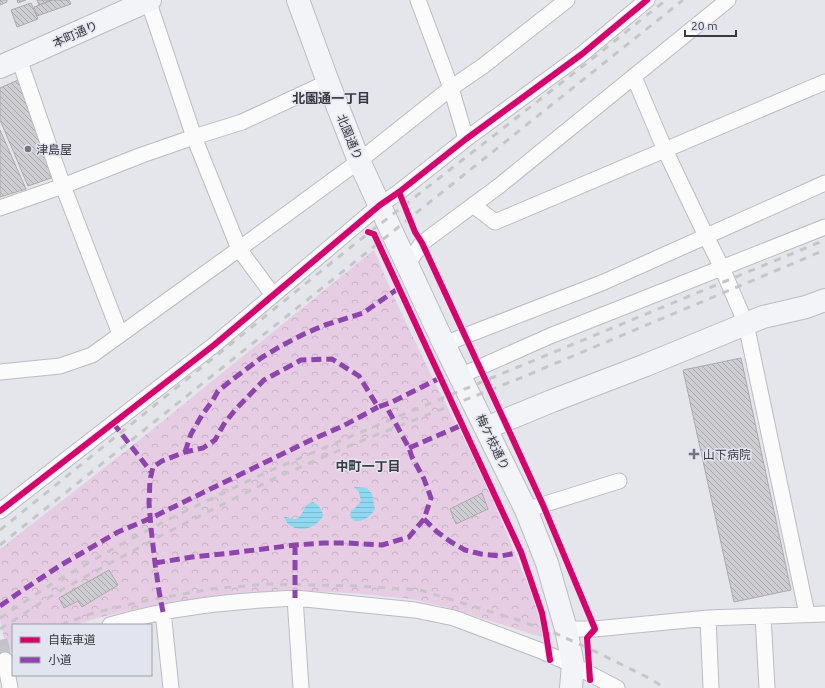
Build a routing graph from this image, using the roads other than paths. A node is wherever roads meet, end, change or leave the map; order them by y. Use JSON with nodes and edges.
{"nodes":[{"id":1,"x":149,"y":0,"type":"edge"},
{"id":2,"x":298,"y":0,"type":"edge"},
{"id":3,"x":418,"y":0,"type":"edge"},
{"id":4,"x":566,"y":0,"type":"edge"},
{"id":5,"x":647,"y":0,"type":"edge"},
{"id":6,"x":728,"y":0,"type":"edge"},
{"id":7,"x":10,"y":63,"type":"edge"},
{"id":8,"x":634,"y":77,"type":"junction"},
{"id":9,"x":328,"y":82,"type":"junction"},
{"id":10,"x":825,"y":82,"type":"edge"},
{"id":11,"x":451,"y":88,"type":"junction"},
{"id":12,"x":194,"y":137,"type":"junction"},
{"id":13,"x":466,"y":139,"type":"junction"},
{"id":14,"x":665,"y":150,"type":"junction"},
{"id":15,"x":359,"y":161,"type":"junction"},
{"id":16,"x":825,"y":183,"type":"edge"},
{"id":17,"x":63,"y":186,"type":"junction"},
{"id":18,"x":473,"y":205,"type":"junction"},
{"id":19,"x":380,"y":206,"type":"junction"},
{"id":20,"x":0,"y":208,"type":"edge"},
{"id":21,"x":825,"y":227,"type":"edge"},
{"id":22,"x":706,"y":236,"type":"junction"},
{"id":23,"x":239,"y":249,"type":"junction"},
{"id":24,"x":407,"y":265,"type":"junction"},
{"id":25,"x":722,"y":268,"type":"junction"},
{"id":26,"x":273,"y":295,"type":"junction"},
{"id":27,"x":825,"y":300,"type":"edge"},
{"id":28,"x":746,"y":324,"type":"junction"},
{"id":29,"x":120,"y":334,"type":"junction"},
{"id":30,"x":444,"y":344,"type":"junction"},
{"id":31,"x":0,"y":372,"type":"edge"},
{"id":32,"x":460,"y":376,"type":"junction"},
{"id":33,"x":486,"y":428,"type":"junction"},
{"id":34,"x":619,"y":481,"type":"dead end"},
{"id":35,"x":526,"y":510,"type":"junction"},
{"id":36,"x":0,"y":511,"type":"edge"},
{"id":37,"x":295,"y":598,"type":"junction"},
{"id":38,"x":163,"y":612,"type":"junction"},
{"id":39,"x":806,"y":614,"type":"junction"},
{"id":40,"x":825,"y":614,"type":"edge"},
{"id":41,"x":763,"y":616,"type":"junction"},
{"id":42,"x":708,"y":618,"type":"junction"},
{"id":43,"x":113,"y":624,"type":"edge"},
{"id":44,"x":566,"y":629,"type":"junction"},
{"id":45,"x":6,"y":660,"type":"tunnel mouth"},
{"id":46,"x":573,"y":665,"type":"junction"},
{"id":47,"x":10,"y":688,"type":"edge"},
{"id":48,"x":171,"y":688,"type":"edge"},
{"id":49,"x":301,"y":688,"type":"edge"},
{"id":50,"x":571,"y":688,"type":"edge"},
{"id":51,"x":617,"y":688,"type":"edge"},
{"id":52,"x":711,"y":688,"type":"edge"},
{"id":53,"x":767,"y":688,"type":"edge"}],
"edges":[{"from":1,"to":7,"type":"street","name":"本町通り"},
{"from":1,"to":12,"type":"street"},
{"from":2,"to":9,"type":"street","name":"北園通り"},
{"from":3,"to":11,"type":"street"},
{"from":4,"to":11,"type":"street"},
{"from":5,"to":13,"type":"street"},
{"from":6,"to":8,"type":"street"},
{"from":7,"to":17,"type":"street"},
{"from":8,"to":14,"type":"street"},
{"from":8,"to":18,"type":"street"},
{"from":9,"to":12,"type":"street"},
{"from":9,"to":15,"type":"street","name":"北園通り"},
{"from":10,"to":14,"type":"street"},
{"from":11,"to":13,"type":"street"},
{"from":11,"to":15,"type":"street"},
{"from":12,"to":17,"type":"street"},
{"from":12,"to":23,"type":"street"},
{"from":13,"to":19,"type":"street"},
{"from":14,"to":18,"type":"street"},
{"from":14,"to":22,"type":"street"},
{"from":15,"to":19,"type":"street","name":"北園通り"},
{"from":15,"to":23,"type":"street"},
{"from":16,"to":22,"type":"street"},
{"from":17,"to":20,"type":"street"},
{"from":17,"to":29,"type":"street"},
{"from":18,"to":24,"type":"street"},
{"from":19,"to":24,"type":"street","name":"梅ケ枝通り"},
{"from":19,"to":26,"type":"street"},
{"from":21,"to":25,"type":"street"},
{"from":22,"to":25,"type":"street"},
{"from":22,"to":30,"type":"street"},
{"from":23,"to":26,"type":"street"},
{"from":23,"to":29,"type":"street"},
{"from":24,"to":30,"type":"street","name":"梅ケ枝通り"},
{"from":25,"to":28,"type":"street"},
{"from":25,"to":32,"type":"street"},
{"from":26,"to":36,"type":"street"},
{"from":27,"to":28,"type":"street"},
{"from":28,"to":33,"type":"street"},
{"from":28,"to":39,"type":"street"},
{"from":29,"to":31,"type":"street"},
{"from":30,"to":32,"type":"street","name":"梅ケ枝通り"},
{"from":32,"to":33,"type":"street","name":"梅ケ枝通り"},
{"from":33,"to":35,"type":"street","name":"梅ケ枝通り"},
{"from":34,"to":35,"type":"street"},
{"from":35,"to":44,"type":"street","name":"梅ケ枝通り"},
{"from":37,"to":38,"type":"street"},
{"from":37,"to":46,"type":"street"},
{"from":37,"to":49,"type":"street"},
{"from":38,"to":43,"type":"street"},
{"from":38,"to":48,"type":"street"},
{"from":39,"to":40,"type":"street"},
{"from":39,"to":41,"type":"street"},
{"from":41,"to":42,"type":"street"},
{"from":41,"to":53,"type":"street"},
{"from":42,"to":44,"type":"street"},
{"from":42,"to":52,"type":"street"},
{"from":44,"to":46,"type":"street","name":"梅ケ枝通り"},
{"from":45,"to":47,"type":"street"},
{"from":46,"to":50,"type":"street","name":"梅ケ枝通り"},
{"from":46,"to":51,"type":"street"}]}
